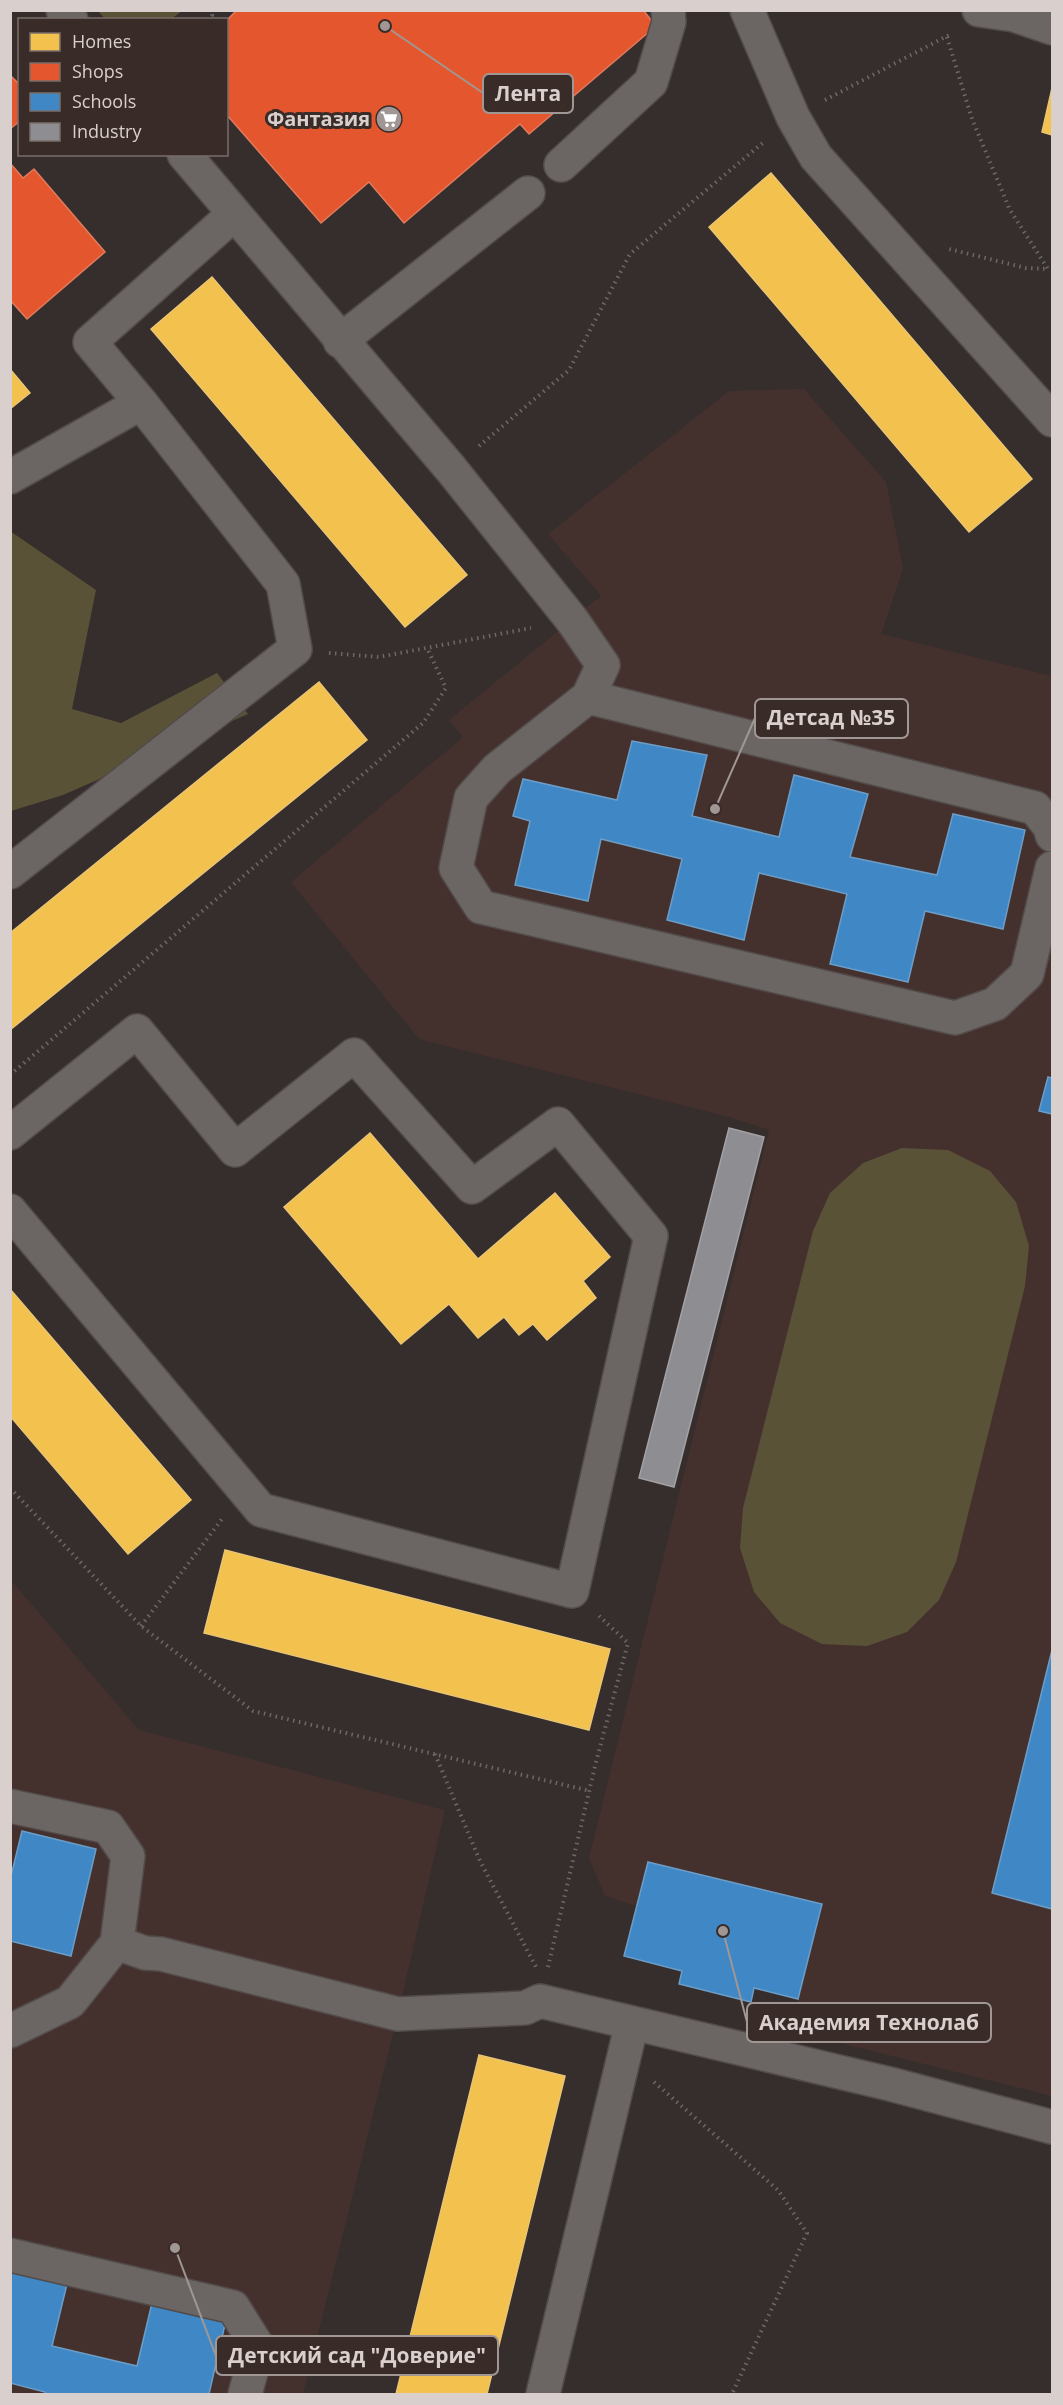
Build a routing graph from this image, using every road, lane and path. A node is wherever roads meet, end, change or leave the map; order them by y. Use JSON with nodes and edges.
{"nodes":[{"id":1,"x":668,"y":10,"type":"edge"},
{"id":2,"x":747,"y":10,"type":"edge"},
{"id":3,"x":1013,"y":13,"type":"edge"},
{"id":4,"x":967,"y":20,"type":"edge"},
{"id":5,"x":1053,"y":28,"type":"edge"},
{"id":6,"x":947,"y":37,"type":"junction"},
{"id":7,"x":793,"y":117,"type":"junction"},
{"id":8,"x":186,"y":156,"type":"edge"},
{"id":9,"x":561,"y":165,"type":"dead end"},
{"id":10,"x":528,"y":193,"type":"dead end"},
{"id":11,"x":234,"y":214,"type":"junction"},
{"id":12,"x":946,"y":248,"type":"dead end"},
{"id":13,"x":340,"y":341,"type":"junction"},
{"id":14,"x":141,"y":403,"type":"junction"},
{"id":15,"x":1053,"y":420,"type":"edge"},
{"id":16,"x":450,"y":470,"type":"junction"},
{"id":17,"x":10,"y":477,"type":"edge"},
{"id":18,"x":572,"y":620,"type":"junction"},
{"id":19,"x":427,"y":648,"type":"junction"},
{"id":20,"x":295,"y":649,"type":"junction"},
{"id":21,"x":588,"y":698,"type":"junction"},
{"id":22,"x":1053,"y":835,"type":"edge"},
{"id":23,"x":1053,"y":868,"type":"edge"},
{"id":24,"x":10,"y":872,"type":"edge"},
{"id":25,"x":10,"y":1075,"type":"edge"},
{"id":26,"x":10,"y":1133,"type":"edge"},
{"id":27,"x":10,"y":1211,"type":"edge"},
{"id":28,"x":10,"y":1488,"type":"edge"},
{"id":29,"x":244,"y":1490,"type":"junction"},
{"id":30,"x":572,"y":1591,"type":"junction"},
{"id":31,"x":141,"y":1626,"type":"junction"},
{"id":32,"x":435,"y":1754,"type":"junction"},
{"id":33,"x":590,"y":1791,"type":"junction"},
{"id":34,"x":10,"y":1806,"type":"edge"},
{"id":35,"x":117,"y":1943,"type":"junction"},
{"id":36,"x":540,"y":2001,"type":"junction"},
{"id":37,"x":632,"y":2023,"type":"junction"},
{"id":38,"x":10,"y":2031,"type":"edge"},
{"id":39,"x":624,"y":2056,"type":"junction"},
{"id":40,"x":1053,"y":2127,"type":"edge"},
{"id":41,"x":10,"y":2255,"type":"edge"},
{"id":42,"x":245,"y":2394,"type":"edge"},
{"id":43,"x":543,"y":2394,"type":"edge"},
{"id":44,"x":732,"y":2394,"type":"edge"}],
"edges":[{"from":1,"to":9,"type":"lane"},
{"from":2,"to":7,"type":"lane"},
{"from":3,"to":4,"type":"lane"},
{"from":3,"to":5,"type":"lane"},
{"from":4,"to":6,"type":"path"},
{"from":6,"to":7,"type":"path"},
{"from":6,"to":12,"type":"path"},
{"from":7,"to":15,"type":"lane"},
{"from":7,"to":16,"type":"path"},
{"from":8,"to":11,"type":"lane"},
{"from":10,"to":13,"type":"lane"},
{"from":11,"to":13,"type":"lane"},
{"from":11,"to":14,"type":"lane"},
{"from":13,"to":16,"type":"lane"},
{"from":14,"to":17,"type":"lane"},
{"from":14,"to":20,"type":"lane"},
{"from":16,"to":18,"type":"lane"},
{"from":18,"to":19,"type":"path"},
{"from":18,"to":21,"type":"lane"},
{"from":19,"to":20,"type":"path"},
{"from":19,"to":25,"type":"path"},
{"from":20,"to":24,"type":"lane"},
{"from":21,"to":22,"type":"lane"},
{"from":21,"to":23,"type":"lane"},
{"from":26,"to":30,"type":"lane"},
{"from":27,"to":29,"type":"lane"},
{"from":28,"to":31,"type":"path"},
{"from":29,"to":30,"type":"lane"},
{"from":29,"to":31,"type":"path"},
{"from":30,"to":33,"type":"path"},
{"from":31,"to":32,"type":"path"},
{"from":32,"to":33,"type":"path"},
{"from":32,"to":36,"type":"path"},
{"from":33,"to":36,"type":"path"},
{"from":34,"to":35,"type":"lane"},
{"from":35,"to":36,"type":"lane"},
{"from":35,"to":38,"type":"lane"},
{"from":36,"to":37,"type":"lane"},
{"from":37,"to":39,"type":"lane"},
{"from":37,"to":40,"type":"lane"},
{"from":39,"to":43,"type":"lane"},
{"from":39,"to":44,"type":"path"},
{"from":41,"to":42,"type":"lane"}]}
